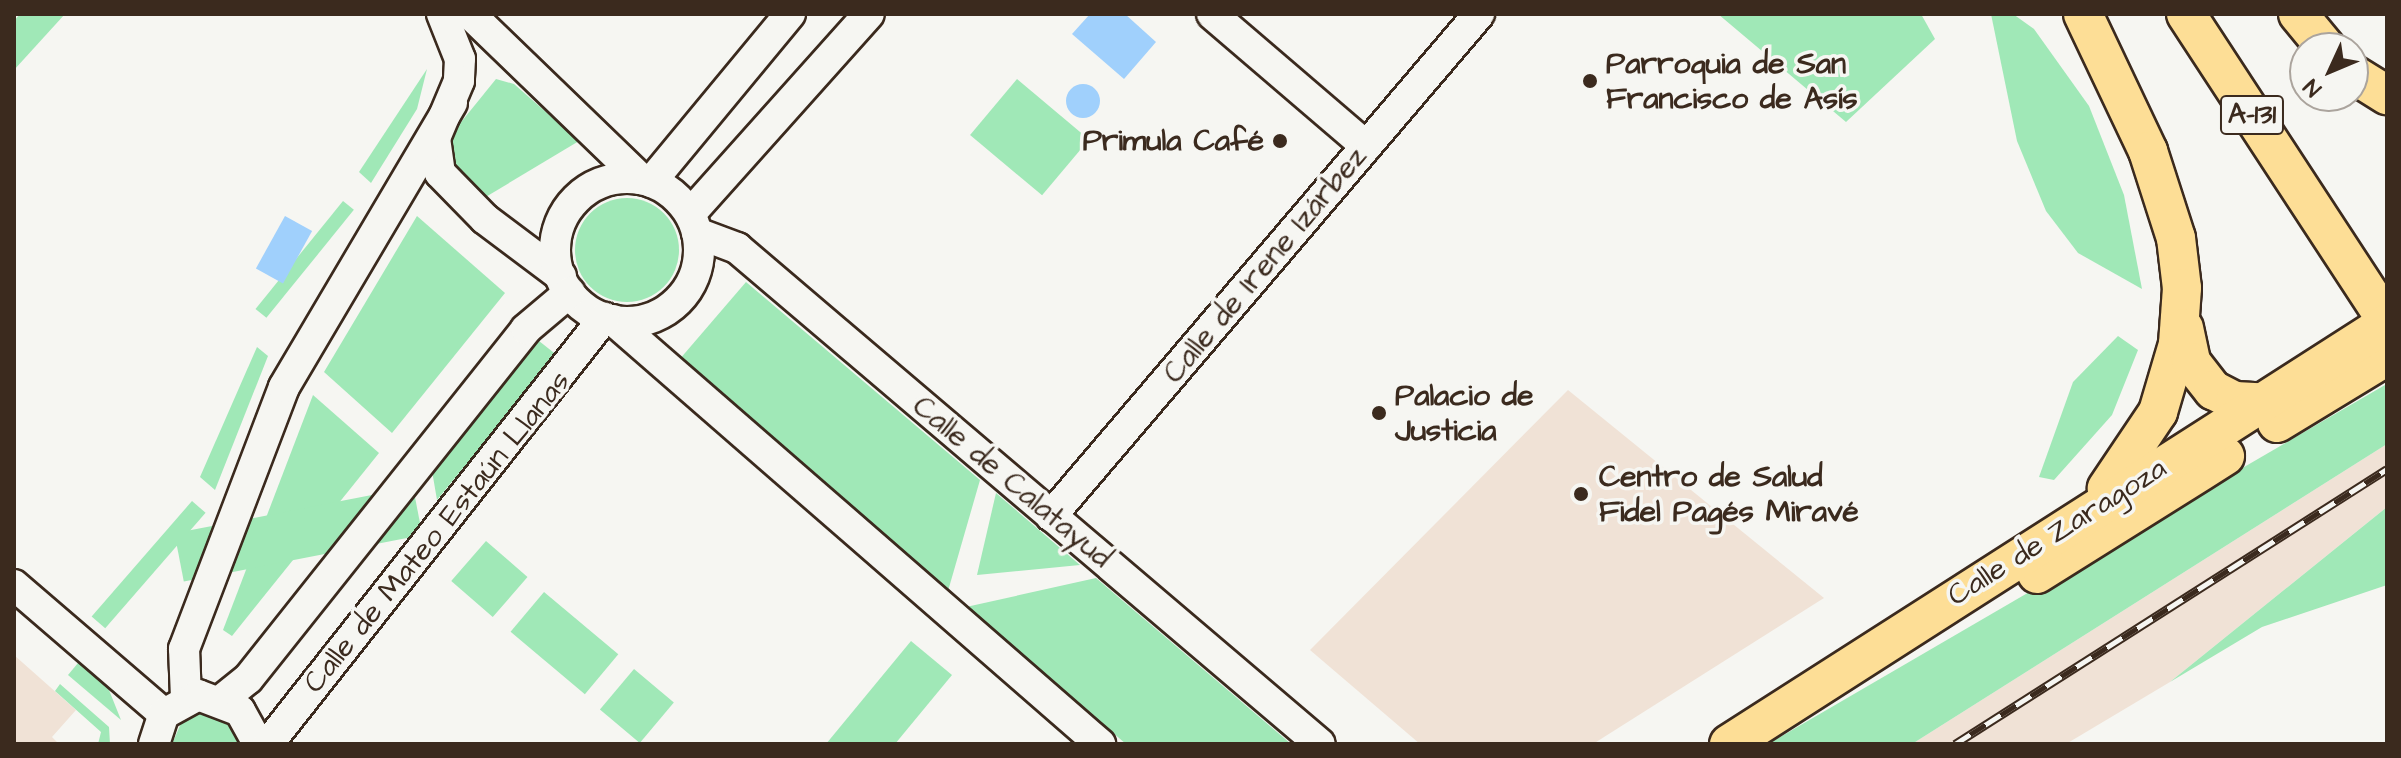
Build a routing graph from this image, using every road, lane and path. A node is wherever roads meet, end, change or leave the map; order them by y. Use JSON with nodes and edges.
{"nodes":[{"id":1,"x":442,"y":14,"type":"edge"},
{"id":2,"x":470,"y":14,"type":"edge"},
{"id":3,"x":790,"y":14,"type":"edge"},
{"id":4,"x":869,"y":14,"type":"edge"},
{"id":5,"x":1212,"y":14,"type":"edge"},
{"id":6,"x":1479,"y":14,"type":"edge"},
{"id":7,"x":2083,"y":14,"type":"edge"},
{"id":8,"x":2186,"y":14,"type":"edge"},
{"id":9,"x":2298,"y":14,"type":"edge"},
{"id":10,"x":2313,"y":32,"type":"edge"},
{"id":11,"x":2369,"y":84,"type":"edge"},
{"id":12,"x":2387,"y":95,"type":"edge"},
{"id":13,"x":452,"y":103,"type":"junction"},
{"id":14,"x":1366,"y":146,"type":"junction"},
{"id":15,"x":646,"y":181,"type":"junction"},
{"id":16,"x":453,"y":191,"type":"junction"},
{"id":17,"x":392,"y":200,"type":"junction"},
{"id":18,"x":694,"y":224,"type":"junction"},
{"id":19,"x":565,"y":284,"type":"junction"},
{"id":20,"x":2182,"y":316,"type":"junction"},
{"id":21,"x":609,"y":319,"type":"junction"},
{"id":22,"x":2387,"y":322,"type":"edge"},
{"id":23,"x":2387,"y":340,"type":"edge"},
{"id":24,"x":2387,"y":356,"type":"edge"},
{"id":25,"x":2301,"y":394,"type":"junction"},
{"id":26,"x":2257,"y":405,"type":"junction"},
{"id":27,"x":2156,"y":500,"type":"junction"},
{"id":28,"x":2088,"y":511,"type":"junction"},
{"id":29,"x":1051,"y":516,"type":"junction"},
{"id":30,"x":14,"y":585,"type":"edge"},
{"id":31,"x":223,"y":699,"type":"junction"},
{"id":32,"x":175,"y":706,"type":"junction"},
{"id":33,"x":154,"y":744,"type":"edge"},
{"id":34,"x":258,"y":744,"type":"edge"},
{"id":35,"x":268,"y":744,"type":"edge"},
{"id":36,"x":1100,"y":744,"type":"edge"},
{"id":37,"x":1320,"y":744,"type":"edge"},
{"id":38,"x":1732,"y":744,"type":"edge"}],
"edges":[{"from":1,"to":13,"type":"street"},
{"from":2,"to":15,"type":"street"},
{"from":3,"to":15,"type":"street"},
{"from":4,"to":18,"type":"street"},
{"from":5,"to":14,"type":"street"},
{"from":6,"to":14,"type":"street","name":"Calle de Irene Izárbez"},
{"from":7,"to":20,"type":"main road"},
{"from":8,"to":22,"type":"main road","number":"A-131"},
{"from":9,"to":10,"type":"main road"},
{"from":11,"to":12,"type":"main road"},
{"from":13,"to":16,"type":"street"},
{"from":13,"to":17,"type":"street"},
{"from":14,"to":29,"type":"street","name":"Calle de Irene Izárbez"},
{"from":15,"to":18,"type":"street"},
{"from":15,"to":19,"type":"street"},
{"from":16,"to":17,"type":"street"},
{"from":16,"to":19,"type":"street"},
{"from":17,"to":32,"type":"street"},
{"from":18,"to":21,"type":"street"},
{"from":18,"to":29,"type":"street","name":"Calle de Calatayud"},
{"from":19,"to":21,"type":"street"},
{"from":19,"to":31,"type":"street","name":"Calle de Mateo Estaún Llanas"},
{"from":20,"to":26,"type":"main road"},
{"from":20,"to":28,"type":"main road"},
{"from":21,"to":35,"type":"street","name":"Calle de Mateo Estaún Llanas"},
{"from":21,"to":36,"type":"street"},
{"from":22,"to":26,"type":"main road","name":"Calle de Zaragoza"},
{"from":23,"to":25,"type":"main road"},
{"from":24,"to":27,"type":"main road","name":"Calle de Zaragoza"},
{"from":25,"to":26,"type":"main road"},
{"from":25,"to":27,"type":"main road"},
{"from":26,"to":28,"type":"main road","name":"Calle de Zaragoza"},
{"from":27,"to":38,"type":"main road","name":"Calle de Zaragoza"},
{"from":28,"to":38,"type":"main road","name":"Calle de Zaragoza"},
{"from":29,"to":37,"type":"street","name":"Calle de Calatayud"},
{"from":30,"to":32,"type":"street"},
{"from":31,"to":32,"type":"street"},
{"from":31,"to":34,"type":"street"},
{"from":32,"to":33,"type":"street"}]}
